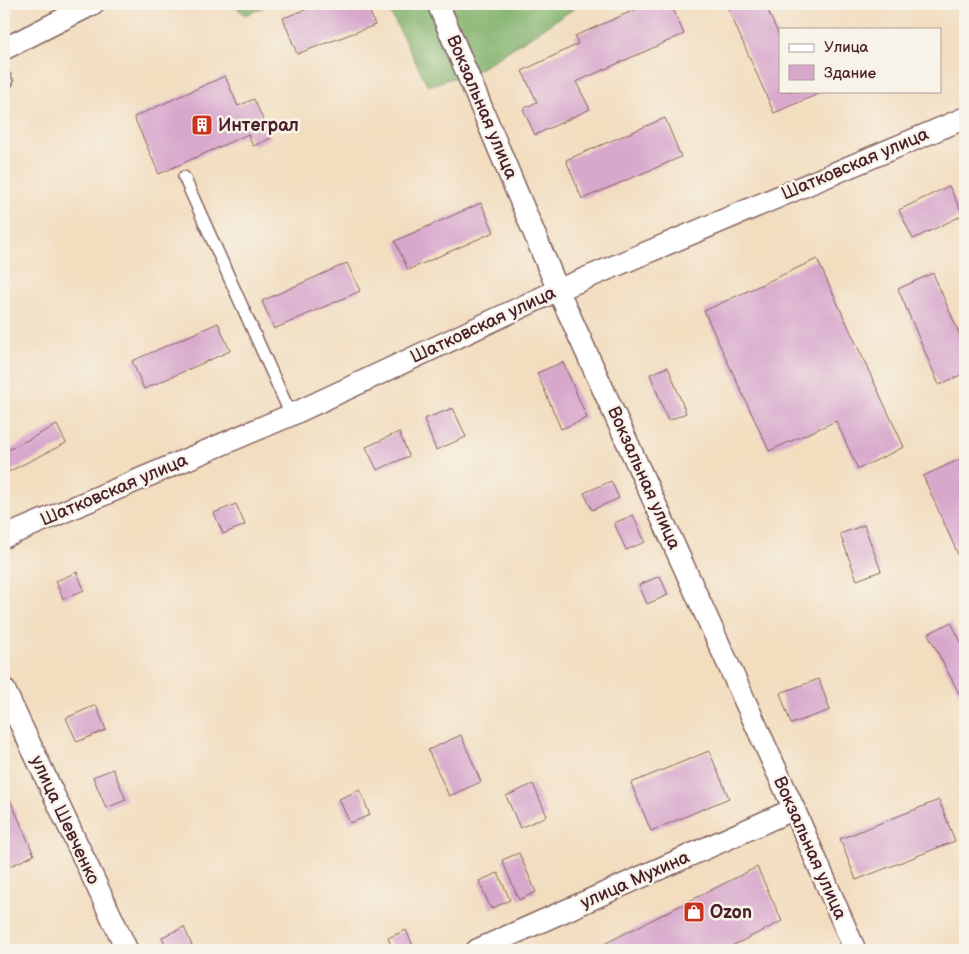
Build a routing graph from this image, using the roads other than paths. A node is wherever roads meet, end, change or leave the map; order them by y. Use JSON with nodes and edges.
{"nodes":[{"id":1,"x":93,"y":4,"type":"edge"},
{"id":2,"x":438,"y":4,"type":"edge"},
{"id":3,"x":4,"y":49,"type":"edge"},
{"id":4,"x":4,"y":76,"type":"edge"},
{"id":5,"x":4,"y":86,"type":"edge"},
{"id":6,"x":965,"y":118,"type":"edge"},
{"id":7,"x":184,"y":177,"type":"dead end"},
{"id":8,"x":558,"y":290,"type":"junction"},
{"id":9,"x":291,"y":415,"type":"junction"},
{"id":10,"x":4,"y":537,"type":"edge"},
{"id":11,"x":4,"y":689,"type":"edge"},
{"id":12,"x":794,"y":809,"type":"junction"},
{"id":13,"x":127,"y":950,"type":"edge"},
{"id":14,"x":477,"y":950,"type":"edge"},
{"id":15,"x":855,"y":950,"type":"edge"}],
"edges":[{"from":1,"to":3,"type":"street"},
{"from":2,"to":8,"type":"street","name":"Вокзальная улица"},
{"from":4,"to":5,"type":"lane"},
{"from":6,"to":8,"type":"street","name":"Шатковская улица"},
{"from":7,"to":9,"type":"lane"},
{"from":8,"to":9,"type":"street","name":"Шатковская улица"},
{"from":8,"to":12,"type":"street","name":"Вокзальная улица"},
{"from":9,"to":10,"type":"street","name":"Шатковская улица"},
{"from":11,"to":13,"type":"street","name":"улица Шевченко"},
{"from":12,"to":14,"type":"street","name":"улица Мухина"},
{"from":12,"to":15,"type":"street","name":"Вокзальная улица"}]}
